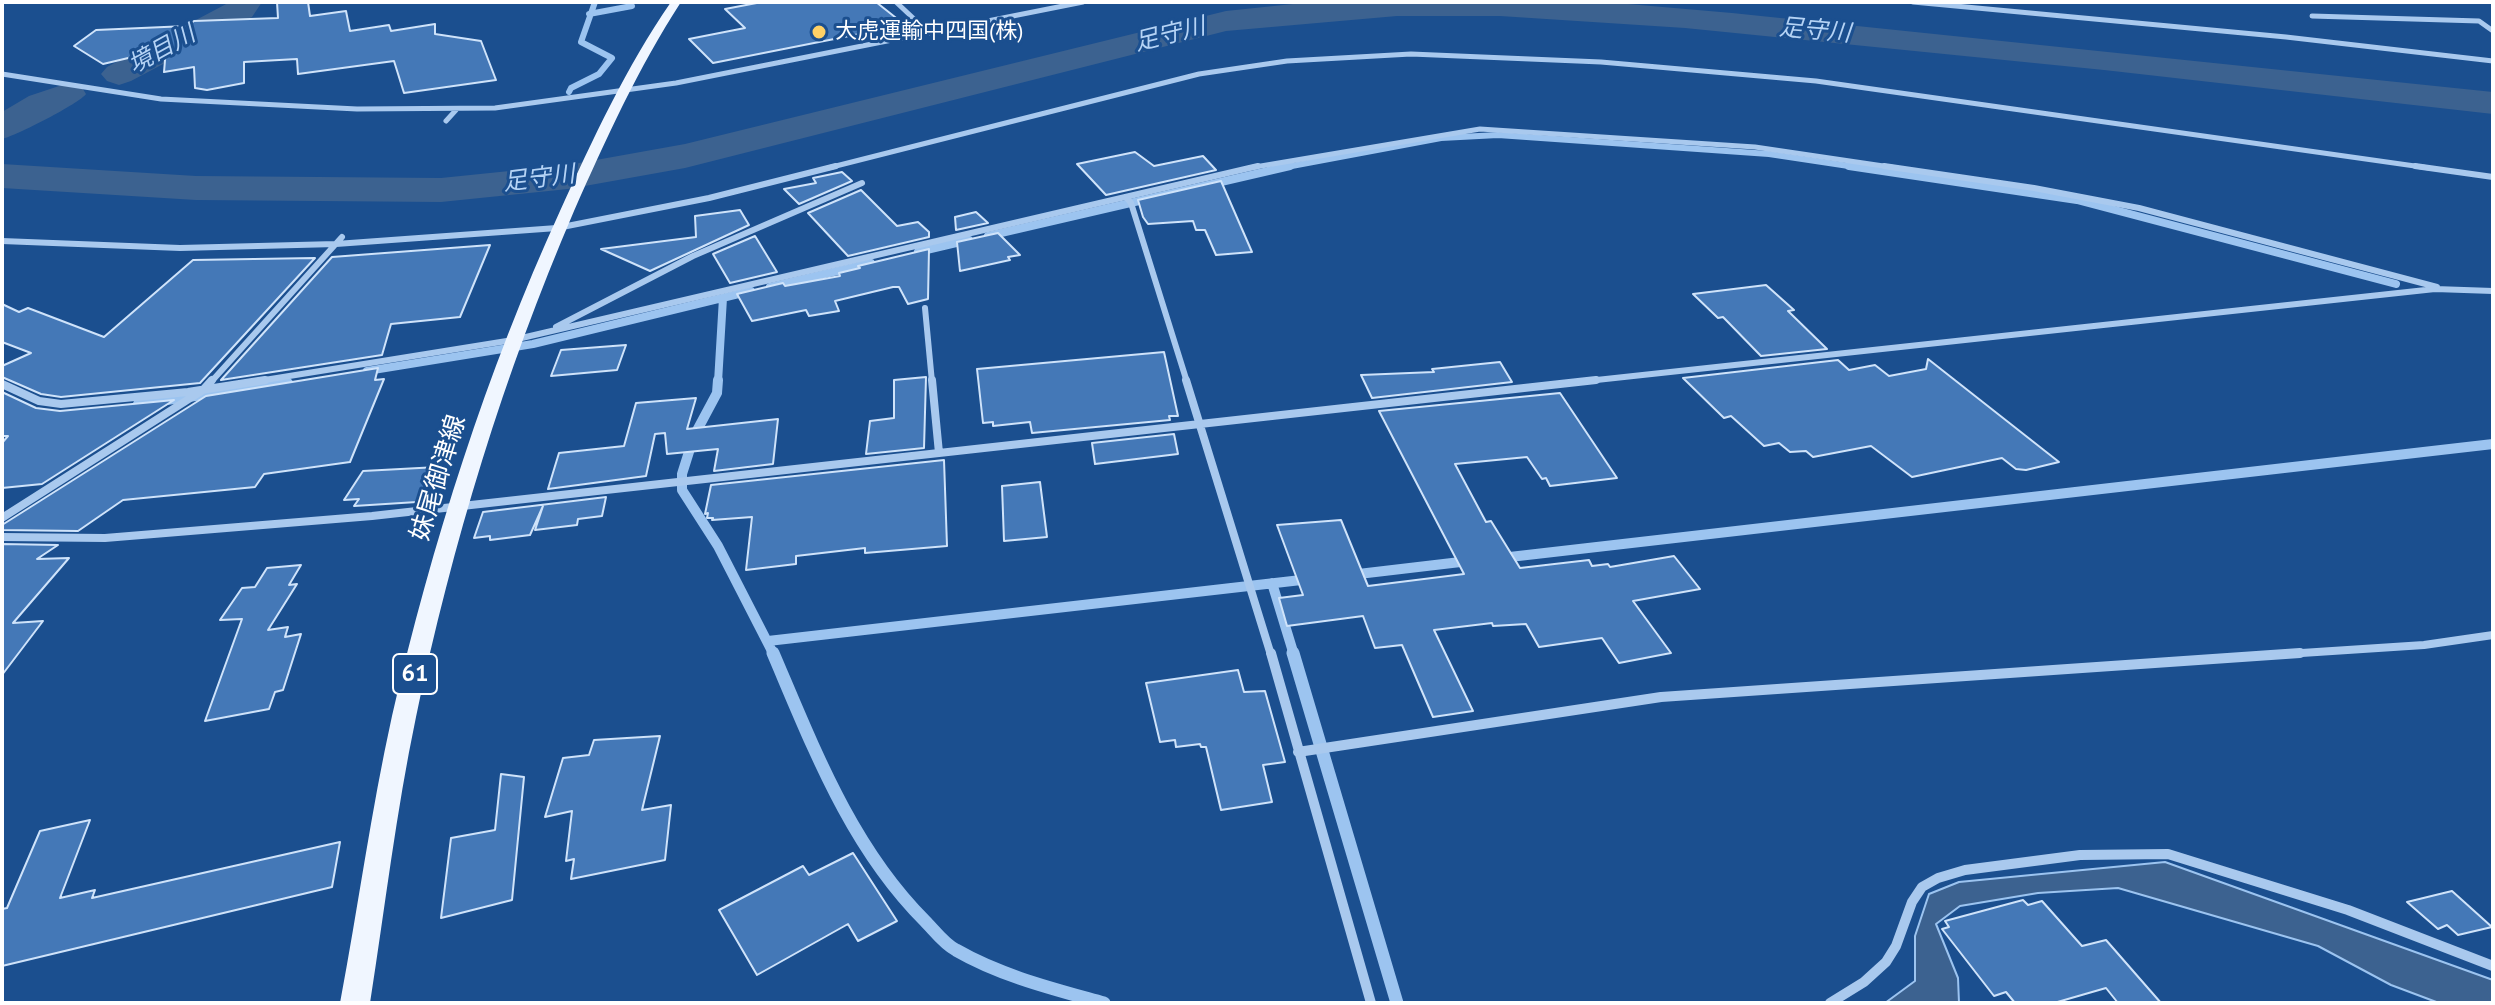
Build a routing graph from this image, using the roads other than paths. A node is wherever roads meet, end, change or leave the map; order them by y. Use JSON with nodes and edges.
{"nodes":[{"id":1,"x":676,"y":2,"type":"edge"},
{"id":2,"x":896,"y":2,"type":"edge"},
{"id":3,"x":1083,"y":2,"type":"edge"},
{"id":4,"x":1913,"y":2,"type":"edge"},
{"id":5,"x":1962,"y":4,"type":"edge"},
{"id":6,"x":2312,"y":16,"type":"dead end"},
{"id":7,"x":2493,"y":31,"type":"edge"},
{"id":8,"x":929,"y":33,"type":"junction"},
{"id":9,"x":2493,"y":61,"type":"edge"},
{"id":10,"x":2,"y":74,"type":"edge"},
{"id":11,"x":621,"y":94,"type":"junction"},
{"id":12,"x":456,"y":110,"type":"junction"},
{"id":13,"x":446,"y":121,"type":"dead end"},
{"id":14,"x":2493,"y":177,"type":"edge"},
{"id":15,"x":862,"y":183,"type":"dead end"},
{"id":16,"x":1129,"y":200,"type":"junction"},
{"id":17,"x":561,"y":222,"type":"junction"},
{"id":18,"x":342,"y":237,"type":"dead end"},
{"id":19,"x":2,"y":241,"type":"edge"},
{"id":20,"x":336,"y":244,"type":"junction"},
{"id":21,"x":2445,"y":289,"type":"junction"},
{"id":22,"x":2493,"y":291,"type":"edge"},
{"id":23,"x":925,"y":308,"type":"dead end"},
{"id":24,"x":544,"y":333,"type":"junction"},
{"id":25,"x":511,"y":345,"type":"junction"},
{"id":26,"x":2,"y":384,"type":"edge"},
{"id":27,"x":201,"y":392,"type":"junction"},
{"id":28,"x":1198,"y":424,"type":"junction"},
{"id":29,"x":939,"y":453,"type":"junction"},
{"id":30,"x":456,"y":505,"type":"junction"},
{"id":31,"x":2,"y":518,"type":"edge"},
{"id":32,"x":2,"y":537,"type":"edge"},
{"id":33,"x":2493,"y":635,"type":"edge"},
{"id":34,"x":1298,"y":752,"type":"junction"},
{"id":35,"x":2493,"y":966,"type":"edge"},
{"id":36,"x":355,"y":1003,"type":"edge"},
{"id":37,"x":1371,"y":1003,"type":"edge"},
{"id":38,"x":1830,"y":1003,"type":"edge"}],
"edges":[{"from":1,"to":11,"type":"main road","name":"妹尾御津線","number":"61"},
{"from":2,"to":8,"type":"street"},
{"from":3,"to":8,"type":"street"},
{"from":4,"to":5,"type":"street"},
{"from":5,"to":9,"type":"street"},
{"from":6,"to":7,"type":"street"},
{"from":8,"to":11,"type":"street"},
{"from":10,"to":12,"type":"street"},
{"from":11,"to":12,"type":"street"},
{"from":11,"to":17,"type":"main road","name":"妹尾御津線","number":"61"},
{"from":12,"to":13,"type":"street"},
{"from":14,"to":17,"type":"street"},
{"from":15,"to":24,"type":"street"},
{"from":16,"to":21,"type":"street"},
{"from":16,"to":24,"type":"street"},
{"from":16,"to":28,"type":"street"},
{"from":17,"to":20,"type":"street"},
{"from":17,"to":25,"type":"main road","name":"妹尾御津線","number":"61"},
{"from":18,"to":20,"type":"street"},
{"from":19,"to":20,"type":"street"},
{"from":20,"to":27,"type":"street"},
{"from":21,"to":22,"type":"street"},
{"from":21,"to":28,"type":"street"},
{"from":23,"to":29,"type":"street"},
{"from":24,"to":25,"type":"street"},
{"from":25,"to":27,"type":"street"},
{"from":25,"to":30,"type":"main road","name":"妹尾御津線","number":"61"},
{"from":26,"to":27,"type":"street"},
{"from":27,"to":31,"type":"street"},
{"from":28,"to":29,"type":"street"},
{"from":28,"to":34,"type":"street"},
{"from":29,"to":30,"type":"street"},
{"from":30,"to":32,"type":"street"},
{"from":30,"to":36,"type":"main road","name":"妹尾御津線","number":"61"},
{"from":33,"to":34,"type":"street"},
{"from":34,"to":37,"type":"street"},
{"from":35,"to":38,"type":"street"}]}
